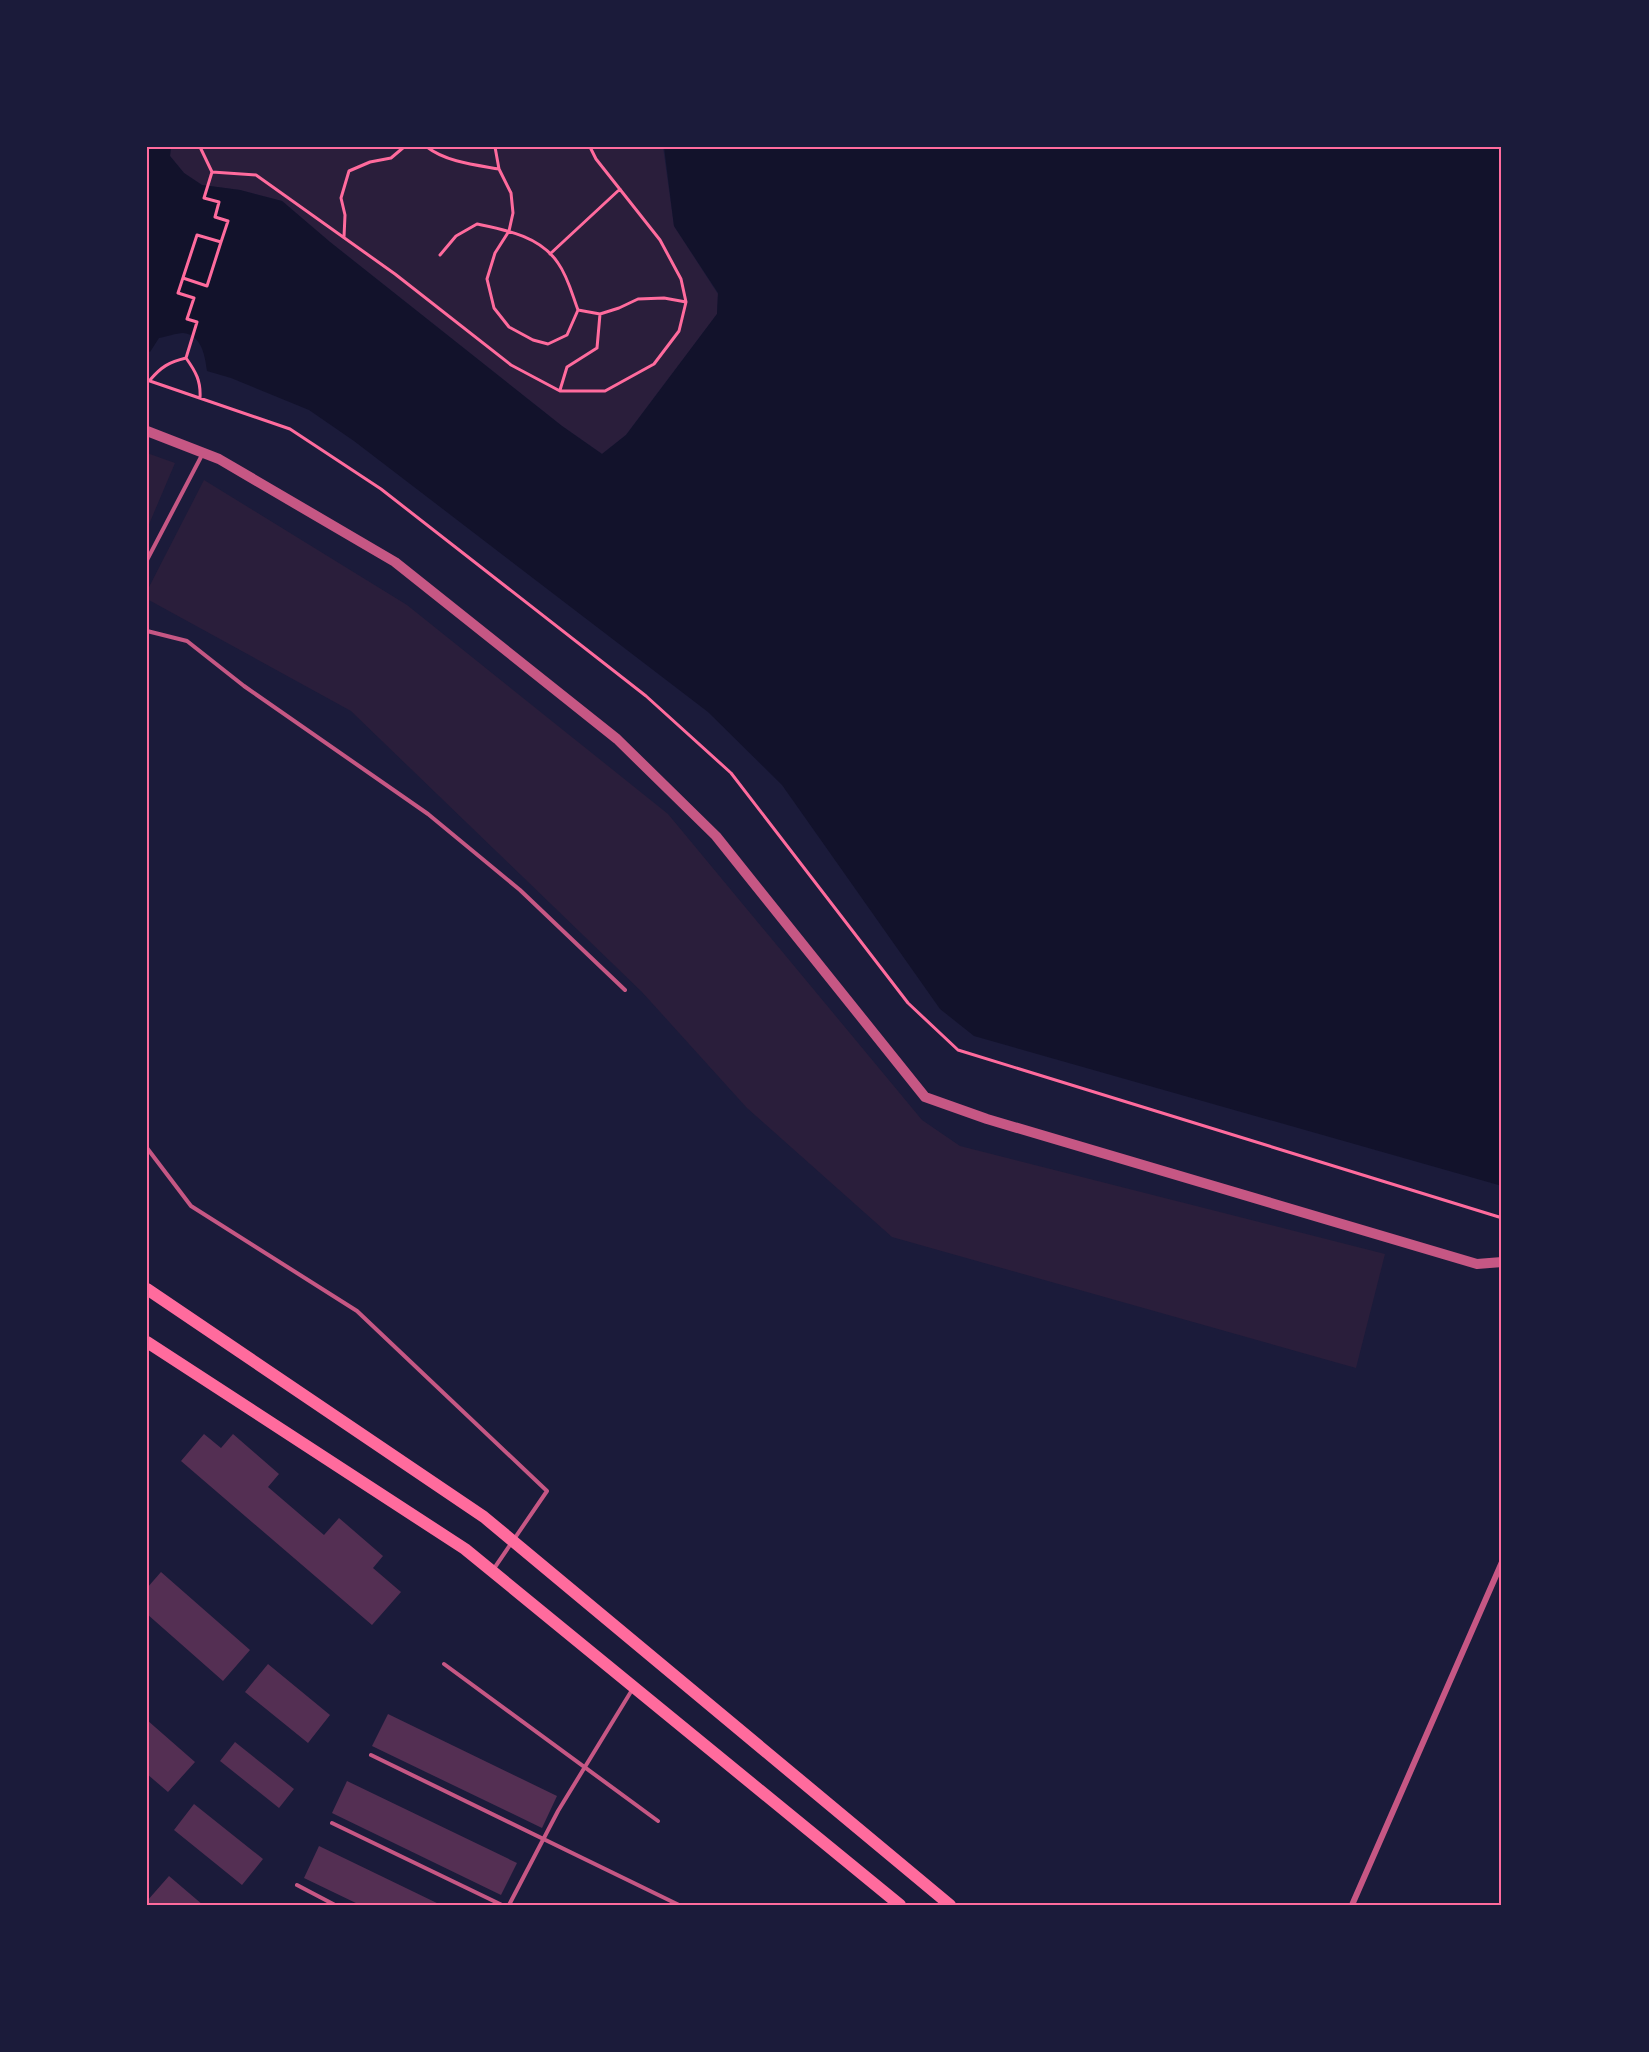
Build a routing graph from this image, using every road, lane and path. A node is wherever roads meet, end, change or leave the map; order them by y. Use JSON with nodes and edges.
{"nodes":[{"id":1,"x":200,"y":147,"type":"edge"},
{"id":2,"x":404,"y":147,"type":"edge"},
{"id":3,"x":427,"y":147,"type":"edge"},
{"id":4,"x":495,"y":147,"type":"edge"},
{"id":5,"x":590,"y":147,"type":"edge"},
{"id":6,"x":499,"y":170,"type":"junction"},
{"id":7,"x":212,"y":172,"type":"junction"},
{"id":8,"x":620,"y":189,"type":"junction"},
{"id":9,"x":509,"y":231,"type":"junction"},
{"id":10,"x":344,"y":237,"type":"junction"},
{"id":11,"x":221,"y":242,"type":"junction"},
{"id":12,"x":550,"y":254,"type":"junction"},
{"id":13,"x":440,"y":255,"type":"dead end"},
{"id":14,"x":183,"y":278,"type":"junction"},
{"id":15,"x":686,"y":302,"type":"junction"},
{"id":16,"x":578,"y":310,"type":"junction"},
{"id":17,"x":600,"y":314,"type":"junction"},
{"id":18,"x":186,"y":358,"type":"junction"},
{"id":19,"x":148,"y":380,"type":"edge"},
{"id":20,"x":560,"y":391,"type":"junction"},
{"id":21,"x":200,"y":398,"type":"junction"},
{"id":22,"x":147,"y":431,"type":"edge"},
{"id":23,"x":203,"y":452,"type":"junction"},
{"id":24,"x":147,"y":560,"type":"edge"},
{"id":25,"x":147,"y":631,"type":"edge"},
{"id":26,"x":625,"y":990,"type":"dead end"},
{"id":27,"x":147,"y":1148,"type":"edge"},
{"id":28,"x":1502,"y":1216,"type":"edge"},
{"id":29,"x":1502,"y":1262,"type":"edge"},
{"id":30,"x":147,"y":1289,"type":"edge"},
{"id":31,"x":147,"y":1342,"type":"edge"},
{"id":32,"x":513,"y":1541,"type":"junction"},
{"id":33,"x":1502,"y":1562,"type":"edge"},
{"id":34,"x":492,"y":1571,"type":"junction"},
{"id":35,"x":444,"y":1664,"type":"dead end"},
{"id":36,"x":634,"y":1687,"type":"junction"},
{"id":37,"x":370,"y":1755,"type":"dead end"},
{"id":38,"x":585,"y":1767,"type":"junction"},
{"id":39,"x":658,"y":1821,"type":"dead end"},
{"id":40,"x":332,"y":1823,"type":"dead end"},
{"id":41,"x":543,"y":1839,"type":"junction"},
{"id":42,"x":297,"y":1885,"type":"dead end"},
{"id":43,"x":335,"y":1905,"type":"edge"},
{"id":44,"x":502,"y":1905,"type":"edge"},
{"id":45,"x":509,"y":1905,"type":"edge"},
{"id":46,"x":679,"y":1905,"type":"edge"},
{"id":47,"x":900,"y":1905,"type":"edge"},
{"id":48,"x":950,"y":1905,"type":"edge"},
{"id":49,"x":1352,"y":1905,"type":"edge"}],
"edges":[{"from":1,"to":7,"type":"path"},
{"from":2,"to":10,"type":"path"},
{"from":3,"to":6,"type":"path"},
{"from":4,"to":6,"type":"path"},
{"from":5,"to":8,"type":"path"},
{"from":6,"to":9,"type":"path"},
{"from":7,"to":10,"type":"path"},
{"from":7,"to":11,"type":"path"},
{"from":8,"to":12,"type":"path"},
{"from":8,"to":15,"type":"path"},
{"from":9,"to":12,"type":"path"},
{"from":9,"to":13,"type":"path"},
{"from":9,"to":16,"type":"path"},
{"from":10,"to":20,"type":"path"},
{"from":11,"to":14,"type":"path"},
{"from":11,"to":14,"type":"path"},
{"from":12,"to":16,"type":"path"},
{"from":14,"to":18,"type":"path"},
{"from":15,"to":17,"type":"path"},
{"from":15,"to":20,"type":"path"},
{"from":16,"to":17,"type":"path"},
{"from":17,"to":20,"type":"path"},
{"from":18,"to":19,"type":"path"},
{"from":18,"to":21,"type":"path"},
{"from":19,"to":21,"type":"path"},
{"from":21,"to":28,"type":"path"},
{"from":22,"to":23,"type":"street"},
{"from":23,"to":24,"type":"lane"},
{"from":23,"to":29,"type":"street"},
{"from":25,"to":26,"type":"lane"},
{"from":27,"to":32,"type":"lane"},
{"from":30,"to":32,"type":"main road"},
{"from":31,"to":34,"type":"main road"},
{"from":32,"to":34,"type":"lane"},
{"from":32,"to":48,"type":"main road"},
{"from":33,"to":49,"type":"street"},
{"from":34,"to":36,"type":"main road"},
{"from":35,"to":38,"type":"lane"},
{"from":36,"to":38,"type":"lane"},
{"from":36,"to":47,"type":"main road"},
{"from":37,"to":41,"type":"lane"},
{"from":38,"to":39,"type":"lane"},
{"from":38,"to":41,"type":"lane"},
{"from":40,"to":44,"type":"lane"},
{"from":41,"to":45,"type":"lane"},
{"from":41,"to":46,"type":"lane"},
{"from":42,"to":43,"type":"lane"}]}
